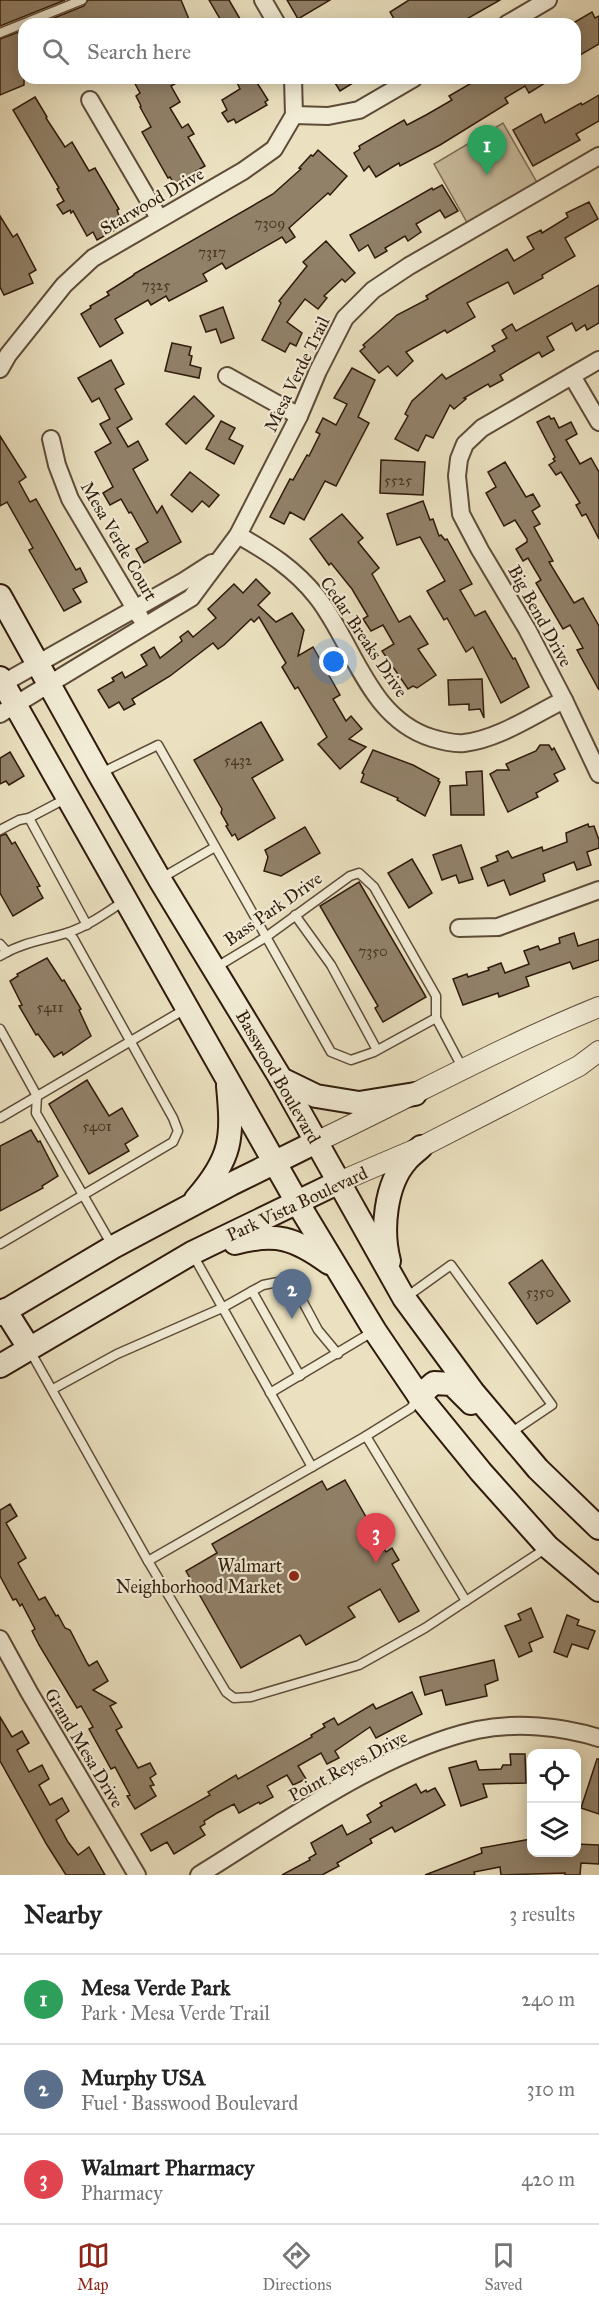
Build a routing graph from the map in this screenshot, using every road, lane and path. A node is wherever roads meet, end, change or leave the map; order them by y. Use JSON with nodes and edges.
{"nodes":[{"id":1,"x":82,"y":0,"type":"edge"},
{"id":2,"x":263,"y":0,"type":"edge"},
{"id":3,"x":548,"y":0,"type":"edge"},
{"id":4,"x":37,"y":18,"type":"edge"},
{"id":5,"x":274,"y":18,"type":"edge"},
{"id":6,"x":517,"y":18,"type":"edge"},
{"id":7,"x":18,"y":26,"type":"edge"},
{"id":8,"x":0,"y":33,"type":"edge"},
{"id":9,"x":293,"y":84,"type":"edge"},
{"id":10,"x":404,"y":84,"type":"edge"},
{"id":11,"x":90,"y":100,"type":"dead end"},
{"id":12,"x":294,"y":115,"type":"junction"},
{"id":13,"x":599,"y":156,"type":"edge"},
{"id":14,"x":159,"y":218,"type":"junction"},
{"id":15,"x":2,"y":355,"type":"edge"},
{"id":16,"x":599,"y":360,"type":"edge"},
{"id":17,"x":227,"y":376,"type":"dead end"},
{"id":18,"x":572,"y":376,"type":"junction"},
{"id":19,"x":299,"y":416,"type":"junction"},
{"id":20,"x":599,"y":422,"type":"edge"},
{"id":21,"x":51,"y":439,"type":"dead end"},
{"id":22,"x":238,"y":535,"type":"junction"},
{"id":23,"x":226,"y":554,"type":"junction"},
{"id":24,"x":0,"y":596,"type":"edge"},
{"id":25,"x":135,"y":608,"type":"junction"},
{"id":26,"x":145,"y":626,"type":"junction"},
{"id":27,"x":38,"y":664,"type":"junction"},
{"id":28,"x":1,"y":682,"type":"edge"},
{"id":29,"x":49,"y":684,"type":"junction"},
{"id":30,"x":564,"y":700,"type":"junction"},
{"id":31,"x":8,"y":709,"type":"edge"},
{"id":32,"x":99,"y":774,"type":"junction"},
{"id":33,"x":599,"y":774,"type":"edge"},
{"id":34,"x":68,"y":798,"type":"junction"},
{"id":35,"x":29,"y":818,"type":"junction"},
{"id":36,"x":0,"y":830,"type":"edge"},
{"id":37,"x":215,"y":847,"type":"junction"},
{"id":38,"x":160,"y":880,"type":"junction"},
{"id":39,"x":599,"y":891,"type":"edge"},
{"id":40,"x":127,"y":899,"type":"junction"},
{"id":41,"x":295,"y":915,"type":"junction"},
{"id":42,"x":87,"y":924,"type":"junction"},
{"id":43,"x":459,"y":928,"type":"dead end"},
{"id":44,"x":67,"y":933,"type":"junction"},
{"id":45,"x":266,"y":937,"type":"junction"},
{"id":46,"x":0,"y":944,"type":"edge"},
{"id":47,"x":4,"y":954,"type":"edge"},
{"id":48,"x":214,"y":969,"type":"junction"},
{"id":49,"x":599,"y":1007,"type":"edge"},
{"id":50,"x":188,"y":1008,"type":"junction"},
{"id":51,"x":436,"y":1018,"type":"junction"},
{"id":52,"x":0,"y":1029,"type":"edge"},
{"id":53,"x":131,"y":1042,"type":"junction"},
{"id":54,"x":377,"y":1050,"type":"junction"},
{"id":55,"x":599,"y":1051,"type":"edge"},
{"id":56,"x":463,"y":1069,"type":"junction"},
{"id":57,"x":227,"y":1078,"type":"junction"},
{"id":58,"x":281,"y":1079,"type":"junction"},
{"id":59,"x":415,"y":1094,"type":"junction"},
{"id":60,"x":37,"y":1096,"type":"junction"},
{"id":61,"x":0,"y":1118,"type":"edge"},
{"id":62,"x":316,"y":1142,"type":"junction"},
{"id":63,"x":421,"y":1147,"type":"junction"},
{"id":64,"x":275,"y":1162,"type":"junction"},
{"id":65,"x":339,"y":1182,"type":"junction"},
{"id":66,"x":84,"y":1195,"type":"junction"},
{"id":67,"x":297,"y":1202,"type":"junction"},
{"id":68,"x":190,"y":1205,"type":"junction"},
{"id":69,"x":0,"y":1244,"type":"edge"},
{"id":70,"x":113,"y":1247,"type":"junction"},
{"id":71,"x":192,"y":1253,"type":"junction"},
{"id":72,"x":335,"y":1267,"type":"junction"},
{"id":73,"x":399,"y":1289,"type":"junction"},
{"id":74,"x":252,"y":1291,"type":"junction"},
{"id":75,"x":2,"y":1308,"type":"edge"},
{"id":76,"x":222,"y":1308,"type":"junction"},
{"id":77,"x":375,"y":1331,"type":"junction"},
{"id":78,"x":29,"y":1348,"type":"junction"},
{"id":79,"x":338,"y":1354,"type":"junction"},
{"id":80,"x":0,"y":1366,"type":"edge"},
{"id":81,"x":300,"y":1376,"type":"junction"},
{"id":82,"x":53,"y":1389,"type":"junction"},
{"id":83,"x":270,"y":1393,"type":"junction"},
{"id":84,"x":419,"y":1396,"type":"junction"},
{"id":85,"x":508,"y":1435,"type":"junction"},
{"id":86,"x":366,"y":1436,"type":"junction"},
{"id":87,"x":312,"y":1467,"type":"junction"},
{"id":88,"x":538,"y":1469,"type":"junction"},
{"id":89,"x":597,"y":1523,"type":"edge"},
{"id":90,"x":548,"y":1547,"type":"junction"},
{"id":91,"x":148,"y":1561,"type":"junction"},
{"id":92,"x":599,"y":1590,"type":"edge"},
{"id":93,"x":466,"y":1601,"type":"junction"},
{"id":94,"x":0,"y":1639,"type":"edge"},
{"id":95,"x":599,"y":1738,"type":"edge"},
{"id":96,"x":137,"y":1875,"type":"edge"},
{"id":97,"x":199,"y":1875,"type":"edge"}],
"edges":[{"from":1,"to":4,"type":"lane"},
{"from":2,"to":5,"type":"street"},
{"from":3,"to":6,"type":"street"},
{"from":7,"to":8,"type":"lane"},
{"from":9,"to":12,"type":"street"},
{"from":10,"to":12,"type":"street"},
{"from":11,"to":14,"type":"street"},
{"from":12,"to":14,"type":"street","name":"Starwood Drive"},
{"from":13,"to":19,"type":"street","name":"Mesa Verde Trail"},
{"from":14,"to":15,"type":"street","name":"Starwood Drive"},
{"from":16,"to":18,"type":"street","name":"Big Bend Drive"},
{"from":17,"to":19,"type":"street"},
{"from":18,"to":20,"type":"street"},
{"from":18,"to":30,"type":"street","name":"Big Bend Drive"},
{"from":19,"to":22,"type":"street","name":"Mesa Verde Trail"},
{"from":21,"to":25,"type":"street","name":"Mesa Verde Court"},
{"from":22,"to":23,"type":"street","name":"Mesa Verde Trail"},
{"from":22,"to":30,"type":"street","name":"Cedar Breaks Drive"},
{"from":23,"to":25,"type":"street","name":"Mesa Verde Trail"},
{"from":23,"to":26,"type":"street","name":"Mesa Verde Trail"},
{"from":24,"to":27,"type":"main road","name":"Basswood Boulevard"},
{"from":25,"to":26,"type":"street","name":"Mesa Verde Court"},
{"from":25,"to":27,"type":"street","name":"Mesa Verde Trail"},
{"from":26,"to":29,"type":"street","name":"Mesa Verde Trail"},
{"from":27,"to":28,"type":"street","name":"Mesa Verde Trail"},
{"from":27,"to":29,"type":"main road","name":"Basswood Boulevard"},
{"from":28,"to":31,"type":"main road"},
{"from":29,"to":31,"type":"street","name":"Mesa Verde Trail"},
{"from":29,"to":32,"type":"main road","name":"Basswood Boulevard"},
{"from":30,"to":33,"type":"street","name":"Big Bend Drive"},
{"from":31,"to":34,"type":"main road"},
{"from":32,"to":37,"type":"lane"},
{"from":32,"to":38,"type":"main road","name":"Basswood Boulevard"},
{"from":34,"to":35,"type":"lane"},
{"from":34,"to":40,"type":"main road"},
{"from":35,"to":36,"type":"lane"},
{"from":35,"to":42,"type":"lane"},
{"from":37,"to":38,"type":"lane"},
{"from":37,"to":45,"type":"lane"},
{"from":38,"to":40,"type":"main road"},
{"from":38,"to":48,"type":"main road","name":"Basswood Boulevard"},
{"from":39,"to":43,"type":"street"},
{"from":40,"to":42,"type":"lane"},
{"from":40,"to":50,"type":"main road"},
{"from":41,"to":45,"type":"lane","name":"Bass Park Drive"},
{"from":41,"to":51,"type":"lane","name":"Bass Park Drive"},
{"from":41,"to":54,"type":"lane"},
{"from":42,"to":44,"type":"lane"},
{"from":44,"to":47,"type":"lane"},
{"from":44,"to":53,"type":"lane"},
{"from":45,"to":48,"type":"lane","name":"Bass Park Drive"},
{"from":45,"to":54,"type":"lane"},
{"from":46,"to":47,"type":"lane"},
{"from":48,"to":58,"type":"main road","name":"Basswood Boulevard"},
{"from":49,"to":56,"type":"street"},
{"from":50,"to":53,"type":"lane"},
{"from":50,"to":57,"type":"main road"},
{"from":51,"to":54,"type":"lane"},
{"from":51,"to":56,"type":"lane"},
{"from":52,"to":60,"type":"lane"},
{"from":53,"to":60,"type":"lane"},
{"from":53,"to":66,"type":"lane"},
{"from":55,"to":63,"type":"street","name":"Park Vista Boulevard"},
{"from":56,"to":59,"type":"street"},
{"from":57,"to":64,"type":"main road"},
{"from":57,"to":68,"type":"main road"},
{"from":58,"to":59,"type":"main road"},
{"from":58,"to":62,"type":"main road","name":"Basswood Boulevard"},
{"from":59,"to":62,"type":"street"},
{"from":60,"to":61,"type":"lane"},
{"from":60,"to":66,"type":"lane"},
{"from":62,"to":64,"type":"main road"},
{"from":62,"to":65,"type":"main road","name":"Basswood Boulevard"},
{"from":63,"to":65,"type":"street","name":"Park Vista Boulevard"},
{"from":63,"to":73,"type":"main road"},
{"from":64,"to":67,"type":"main road"},
{"from":64,"to":68,"type":"main road"},
{"from":65,"to":67,"type":"main road","name":"Park Vista Boulevard"},
{"from":65,"to":73,"type":"main road","name":"Basswood Boulevard"},
{"from":66,"to":69,"type":"lane"},
{"from":66,"to":70,"type":"lane"},
{"from":67,"to":71,"type":"main road","name":"Park Vista Boulevard"},
{"from":67,"to":72,"type":"main road"},
{"from":68,"to":70,"type":"main road"},
{"from":70,"to":75,"type":"main road"},
{"from":71,"to":72,"type":"main road"},
{"from":71,"to":76,"type":"lane"},
{"from":71,"to":78,"type":"main road","name":"Park Vista Boulevard"},
{"from":72,"to":77,"type":"main road"},
{"from":73,"to":85,"type":"main road","name":"Basswood Boulevard"},
{"from":73,"to":85,"type":"lane"},
{"from":74,"to":76,"type":"lane"},
{"from":74,"to":79,"type":"lane"},
{"from":74,"to":81,"type":"lane"},
{"from":75,"to":78,"type":"main road"},
{"from":76,"to":82,"type":"lane"},
{"from":76,"to":83,"type":"lane"},
{"from":77,"to":79,"type":"lane"},
{"from":77,"to":84,"type":"main road"},
{"from":78,"to":80,"type":"main road","name":"Park Vista Boulevard"},
{"from":78,"to":82,"type":"lane"},
{"from":79,"to":81,"type":"lane"},
{"from":81,"to":83,"type":"lane"},
{"from":82,"to":91,"type":"lane"},
{"from":83,"to":87,"type":"lane"},
{"from":84,"to":86,"type":"lane"},
{"from":84,"to":88,"type":"main road"},
{"from":84,"to":90,"type":"main road"},
{"from":85,"to":88,"type":"main road","name":"Basswood Boulevard"},
{"from":86,"to":87,"type":"lane"},
{"from":86,"to":93,"type":"lane"},
{"from":87,"to":91,"type":"lane"},
{"from":88,"to":89,"type":"main road","name":"Basswood Boulevard"},
{"from":90,"to":92,"type":"main road"},
{"from":90,"to":93,"type":"lane"},
{"from":91,"to":93,"type":"lane"},
{"from":94,"to":96,"type":"street","name":"Grand Mesa Drive"},
{"from":95,"to":97,"type":"street","name":"Point Reyes Drive"}]}
